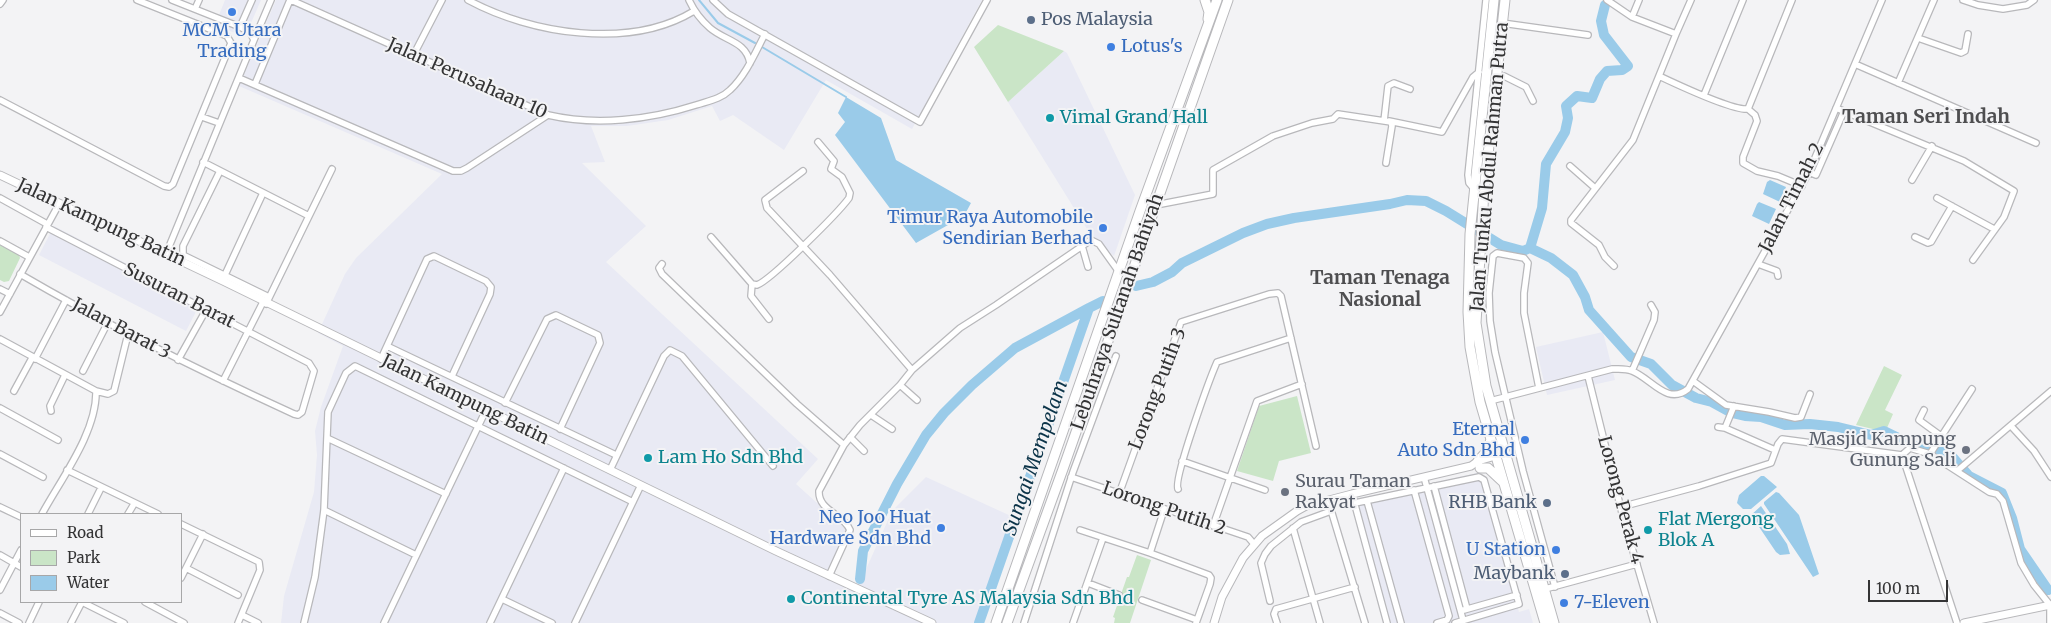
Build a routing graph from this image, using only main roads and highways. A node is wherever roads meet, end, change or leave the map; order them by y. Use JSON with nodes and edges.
{"nodes":[{"id":1,"x":1205,"y":0,"type":"edge"},
{"id":2,"x":1494,"y":0,"type":"edge"},
{"id":3,"x":1505,"y":0,"type":"edge"},
{"id":4,"x":1223,"y":1,"type":"edge"},
{"id":5,"x":1206,"y":29,"type":"junction"},
{"id":6,"x":1065,"y":424,"type":"junction"},
{"id":7,"x":1077,"y":429,"type":"junction"},
{"id":8,"x":1491,"y":438,"type":"junction"},
{"id":9,"x":1502,"y":458,"type":"junction"},
{"id":10,"x":1506,"y":486,"type":"junction"},
{"id":11,"x":996,"y":623,"type":"edge"},
{"id":12,"x":1007,"y":623,"type":"edge"},
{"id":13,"x":1545,"y":623,"type":"edge"},
{"id":14,"x":1554,"y":623,"type":"edge"}],
"edges":[{"from":1,"to":5,"type":"main road"},
{"from":2,"to":8,"type":"main road","name":"Jalan Tunku Abdul Rahman Putra"},
{"from":3,"to":9,"type":"main road","name":"Jalan Tunku Abdul Rahman Putra"},
{"from":4,"to":5,"type":"main road","name":"Lebuhraya Sultanah Bahiyah"},
{"from":4,"to":7,"type":"main road","name":"Lebuhraya Sultanah Bahiyah"},
{"from":5,"to":6,"type":"main road","name":"Lebuhraya Sultanah Bahiyah"},
{"from":6,"to":7,"type":"main road"},
{"from":6,"to":11,"type":"main road","name":"Lebuhraya Sultanah Bahiyah"},
{"from":7,"to":12,"type":"main road","name":"Lebuhraya Sultanah Bahiyah"},
{"from":8,"to":9,"type":"main road","name":"Jalan Tunku Abdul Rahman Putra"},
{"from":8,"to":10,"type":"main road"},
{"from":9,"to":10,"type":"main road","name":"Jalan Tunku Abdul Rahman Putra"},
{"from":9,"to":14,"type":"main road","name":"Jalan Tunku Abdul Rahman Putra"},
{"from":10,"to":13,"type":"main road","name":"Jalan Tunku Abdul Rahman Putra"}]}
